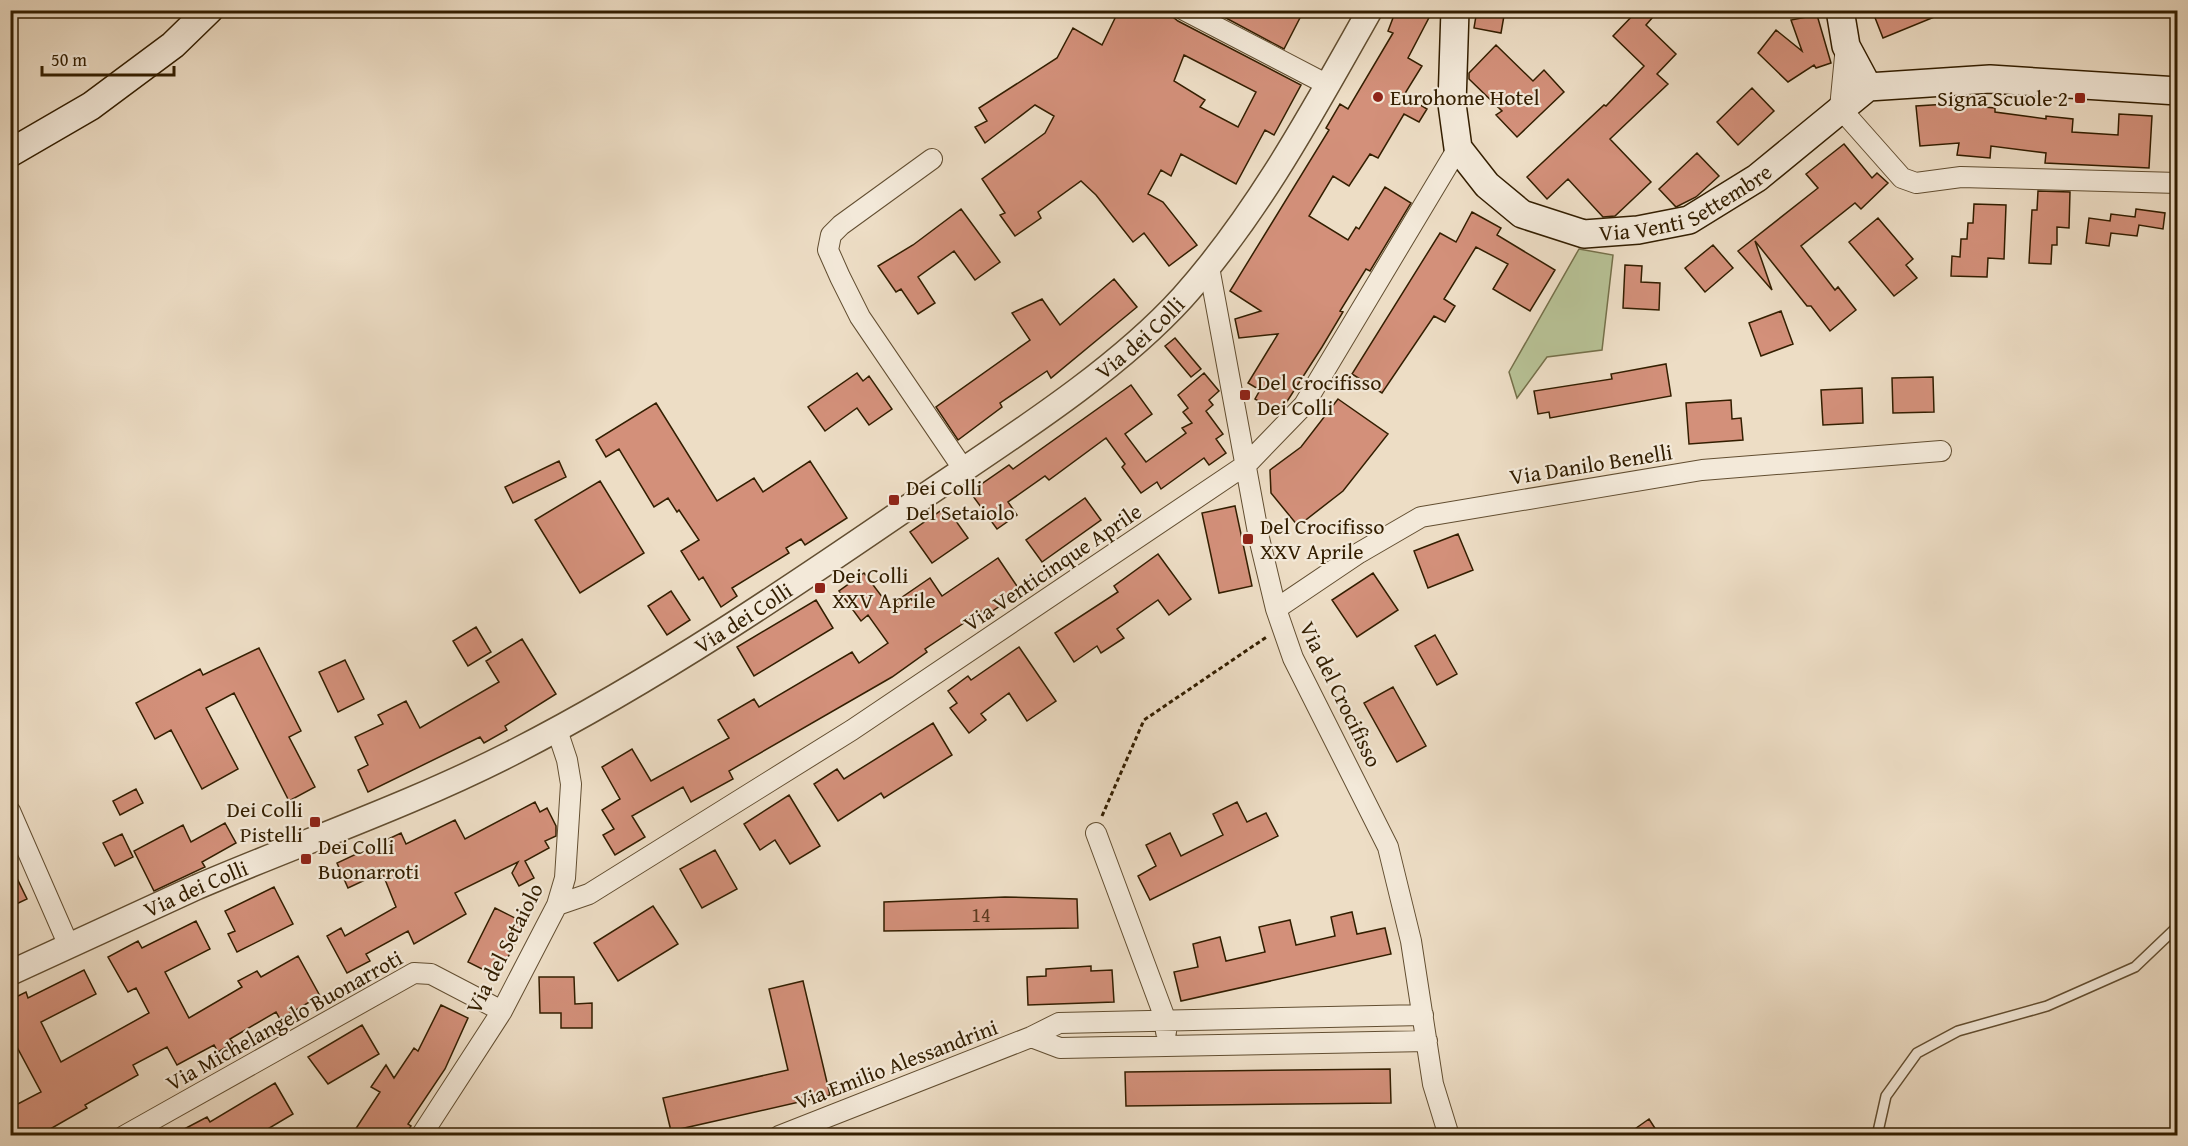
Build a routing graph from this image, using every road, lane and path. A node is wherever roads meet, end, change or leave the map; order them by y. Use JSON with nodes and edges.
{"nodes":[{"id":1,"x":209,"y":10,"type":"edge"},
{"id":2,"x":1184,"y":10,"type":"edge"},
{"id":3,"x":1370,"y":10,"type":"edge"},
{"id":4,"x":1455,"y":10,"type":"edge"},
{"id":5,"x":1840,"y":10,"type":"edge"},
{"id":6,"x":1846,"y":46,"type":"junction"},
{"id":7,"x":1328,"y":85,"type":"junction"},
{"id":8,"x":1868,"y":87,"type":"junction"},
{"id":9,"x":2178,"y":91,"type":"edge"},
{"id":10,"x":1840,"y":108,"type":"junction"},
{"id":11,"x":1458,"y":148,"type":"junction"},
{"id":12,"x":10,"y":153,"type":"edge"},
{"id":13,"x":932,"y":159,"type":"dead end"},
{"id":14,"x":2178,"y":183,"type":"edge"},
{"id":15,"x":1209,"y":267,"type":"junction"},
{"id":16,"x":1941,"y":451,"type":"dead end"},
{"id":17,"x":1247,"y":464,"type":"junction"},
{"id":18,"x":964,"y":470,"type":"junction"},
{"id":19,"x":1279,"y":618,"type":"junction"},
{"id":20,"x":557,"y":730,"type":"junction"},
{"id":21,"x":10,"y":812,"type":"edge"},
{"id":22,"x":1096,"y":833,"type":"joint"},
{"id":23,"x":557,"y":905,"type":"junction"},
{"id":24,"x":2178,"y":926,"type":"edge"},
{"id":25,"x":69,"y":945,"type":"junction"},
{"id":26,"x":10,"y":973,"type":"edge"},
{"id":27,"x":501,"y":1011,"type":"junction"},
{"id":28,"x":1424,"y":1015,"type":"junction"},
{"id":29,"x":1166,"y":1021,"type":"junction"},
{"id":30,"x":1031,"y":1037,"type":"junction"},
{"id":31,"x":1427,"y":1041,"type":"junction"},
{"id":32,"x":1166,"y":1046,"type":"junction"},
{"id":33,"x":124,"y":1136,"type":"edge"},
{"id":34,"x":421,"y":1136,"type":"edge"},
{"id":35,"x":778,"y":1136,"type":"edge"},
{"id":36,"x":1449,"y":1136,"type":"edge"},
{"id":37,"x":1877,"y":1136,"type":"edge"}],
"edges":[{"from":1,"to":12,"type":"main road"},
{"from":2,"to":7,"type":"street"},
{"from":3,"to":7,"type":"street","name":"Via dei Colli"},
{"from":4,"to":11,"type":"main road","name":"Via Venti Settembre"},
{"from":5,"to":6,"type":"main road"},
{"from":6,"to":8,"type":"main road"},
{"from":6,"to":10,"type":"street"},
{"from":7,"to":15,"type":"street","name":"Via dei Colli"},
{"from":8,"to":9,"type":"main road"},
{"from":8,"to":10,"type":"main road","name":"Via Venti Settembre"},
{"from":10,"to":11,"type":"main road","name":"Via Venti Settembre"},
{"from":10,"to":14,"type":"street"},
{"from":11,"to":17,"type":"street","name":"Via Venticinque Aprile"},
{"from":13,"to":18,"type":"street"},
{"from":15,"to":17,"type":"street","name":"Via del Crocifisso"},
{"from":15,"to":18,"type":"street","name":"Via dei Colli"},
{"from":16,"to":19,"type":"street","name":"Via Danilo Benelli"},
{"from":17,"to":19,"type":"street","name":"Via del Crocifisso"},
{"from":17,"to":23,"type":"street","name":"Via Venticinque Aprile"},
{"from":18,"to":20,"type":"street","name":"Via dei Colli"},
{"from":19,"to":22,"type":"path"},
{"from":19,"to":28,"type":"street","name":"Via del Crocifisso"},
{"from":20,"to":23,"type":"street","name":"Via del Setaiolo"},
{"from":20,"to":25,"type":"street","name":"Via dei Colli"},
{"from":21,"to":25,"type":"street"},
{"from":22,"to":29,"type":"street"},
{"from":23,"to":27,"type":"street","name":"Via del Setaiolo"},
{"from":24,"to":37,"type":"lane"},
{"from":25,"to":26,"type":"street","name":"Via dei Colli"},
{"from":27,"to":33,"type":"street","name":"Via Michelangelo Buonarroti"},
{"from":27,"to":34,"type":"street","name":"Via del Setaiolo"},
{"from":28,"to":29,"type":"street","name":"Via Emilio Alessandrini"},
{"from":28,"to":31,"type":"street","name":"Via del Crocifisso"},
{"from":29,"to":30,"type":"street","name":"Via Emilio Alessandrini"},
{"from":29,"to":32,"type":"street"},
{"from":30,"to":32,"type":"street","name":"Via Emilio Alessandrini"},
{"from":30,"to":35,"type":"street","name":"Via Emilio Alessandrini"},
{"from":31,"to":32,"type":"street","name":"Via Emilio Alessandrini"},
{"from":31,"to":36,"type":"street","name":"Via del Crocifisso"}]}
